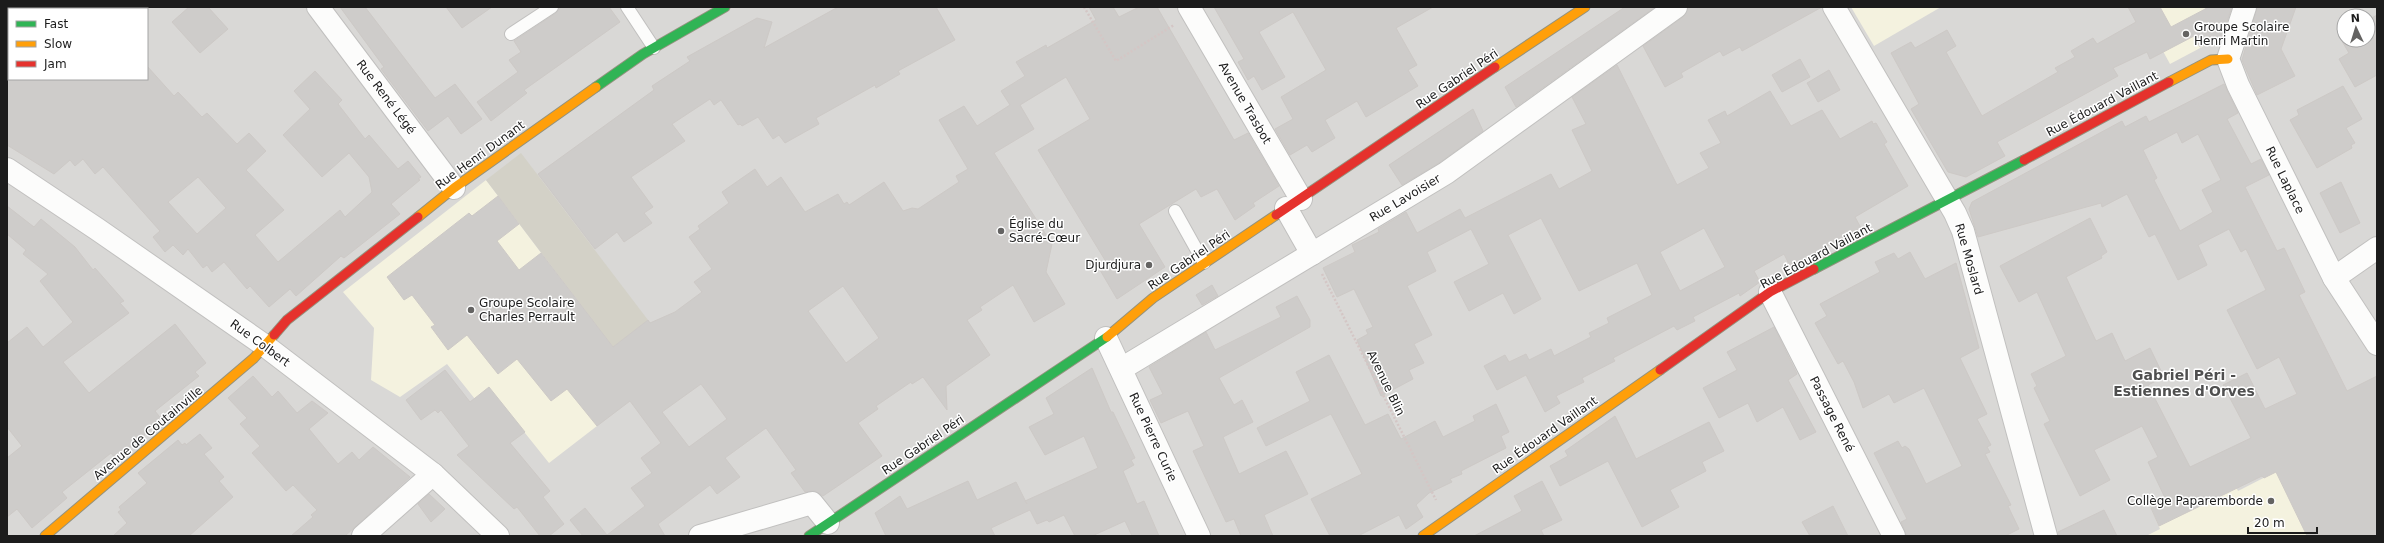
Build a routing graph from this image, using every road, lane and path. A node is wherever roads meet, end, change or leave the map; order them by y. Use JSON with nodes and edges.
{"nodes":[{"id":1,"x":318,"y":7,"type":"edge"},
{"id":2,"x":552,"y":7,"type":"edge"},
{"id":3,"x":627,"y":7,"type":"edge"},
{"id":4,"x":726,"y":7,"type":"edge"},
{"id":5,"x":1084,"y":7,"type":"edge"},
{"id":6,"x":1585,"y":7,"type":"edge"},
{"id":7,"x":1676,"y":7,"type":"edge"},
{"id":8,"x":1834,"y":7,"type":"edge"},
{"id":9,"x":2244,"y":7,"type":"edge"},
{"id":10,"x":1191,"y":10,"type":"edge"},
{"id":11,"x":511,"y":34,"type":"dead end"},
{"id":12,"x":654,"y":48,"type":"junction"},
{"id":13,"x":2228,"y":59,"type":"junction"},
{"id":14,"x":7,"y":169,"type":"edge"},
{"id":15,"x":454,"y":188,"type":"junction"},
{"id":16,"x":1949,"y":200,"type":"junction"},
{"id":17,"x":1294,"y":204,"type":"junction"},
{"id":18,"x":1174,"y":211,"type":"dead end"},
{"id":19,"x":2377,"y":248,"type":"edge"},
{"id":20,"x":1312,"y":254,"type":"junction"},
{"id":21,"x":1204,"y":263,"type":"junction"},
{"id":22,"x":2334,"y":278,"type":"junction"},
{"id":23,"x":1770,"y":292,"type":"junction"},
{"id":24,"x":1106,"y":338,"type":"junction"},
{"id":25,"x":2377,"y":344,"type":"edge"},
{"id":26,"x":264,"y":345,"type":"junction"},
{"id":27,"x":1121,"y":369,"type":"junction"},
{"id":28,"x":433,"y":474,"type":"junction"},
{"id":29,"x":1446,"y":519,"type":"junction"},
{"id":30,"x":828,"y":523,"type":"junction"},
{"id":31,"x":45,"y":536,"type":"edge"},
{"id":32,"x":363,"y":536,"type":"edge"},
{"id":33,"x":498,"y":536,"type":"edge"},
{"id":34,"x":700,"y":536,"type":"edge"},
{"id":35,"x":809,"y":536,"type":"edge"},
{"id":36,"x":1199,"y":536,"type":"edge"},
{"id":37,"x":1423,"y":536,"type":"edge"},
{"id":38,"x":1894,"y":536,"type":"edge"},
{"id":39,"x":2046,"y":536,"type":"edge"}],
"edges":[{"from":1,"to":15,"type":"street","name":"Rue René Légé"},
{"from":2,"to":11,"type":"lane"},
{"from":3,"to":12,"type":"lane"},
{"from":4,"to":12,"type":"street","name":"Rue Henri Dunant"},
{"from":5,"to":10,"type":"path"},
{"from":6,"to":17,"type":"street","name":"Rue Gabriel Péri"},
{"from":7,"to":20,"type":"street","name":"Rue Lavoisier"},
{"from":8,"to":16,"type":"street","name":"Rue Moslard"},
{"from":9,"to":13,"type":"street"},
{"from":10,"to":17,"type":"street","name":"Avenue Trasbot"},
{"from":12,"to":15,"type":"street","name":"Rue Henri Dunant"},
{"from":13,"to":16,"type":"street","name":"Rue Édouard Vaillant"},
{"from":13,"to":22,"type":"street","name":"Rue Laplace"},
{"from":14,"to":26,"type":"street","name":"Rue Colbert"},
{"from":15,"to":26,"type":"street","name":"Rue Henri Dunant"},
{"from":16,"to":23,"type":"street","name":"Rue Édouard Vaillant"},
{"from":16,"to":39,"type":"street","name":"Rue Moslard"},
{"from":17,"to":20,"type":"street","name":"Avenue Trasbot"},
{"from":17,"to":21,"type":"street","name":"Rue Gabriel Péri"},
{"from":18,"to":21,"type":"lane"},
{"from":19,"to":22,"type":"street"},
{"from":20,"to":27,"type":"street","name":"Rue Lavoisier"},
{"from":20,"to":29,"type":"path","name":"Avenue Blin"},
{"from":21,"to":24,"type":"street","name":"Rue Gabriel Péri"},
{"from":22,"to":25,"type":"street","name":"Rue Laplace"},
{"from":23,"to":29,"type":"street","name":"Rue Édouard Vaillant"},
{"from":23,"to":38,"type":"street","name":"Passage René"},
{"from":24,"to":27,"type":"street","name":"Rue Pierre Curie"},
{"from":24,"to":30,"type":"street","name":"Rue Gabriel Péri"},
{"from":26,"to":28,"type":"street","name":"Rue Colbert"},
{"from":26,"to":31,"type":"street","name":"Avenue de Coutainville"},
{"from":27,"to":36,"type":"street","name":"Rue Pierre Curie"},
{"from":28,"to":32,"type":"street"},
{"from":28,"to":33,"type":"street","name":"Rue Colbert"},
{"from":29,"to":37,"type":"street","name":"Rue Édouard Vaillant"},
{"from":30,"to":34,"type":"street"},
{"from":30,"to":35,"type":"street","name":"Rue Gabriel Péri"}]}
